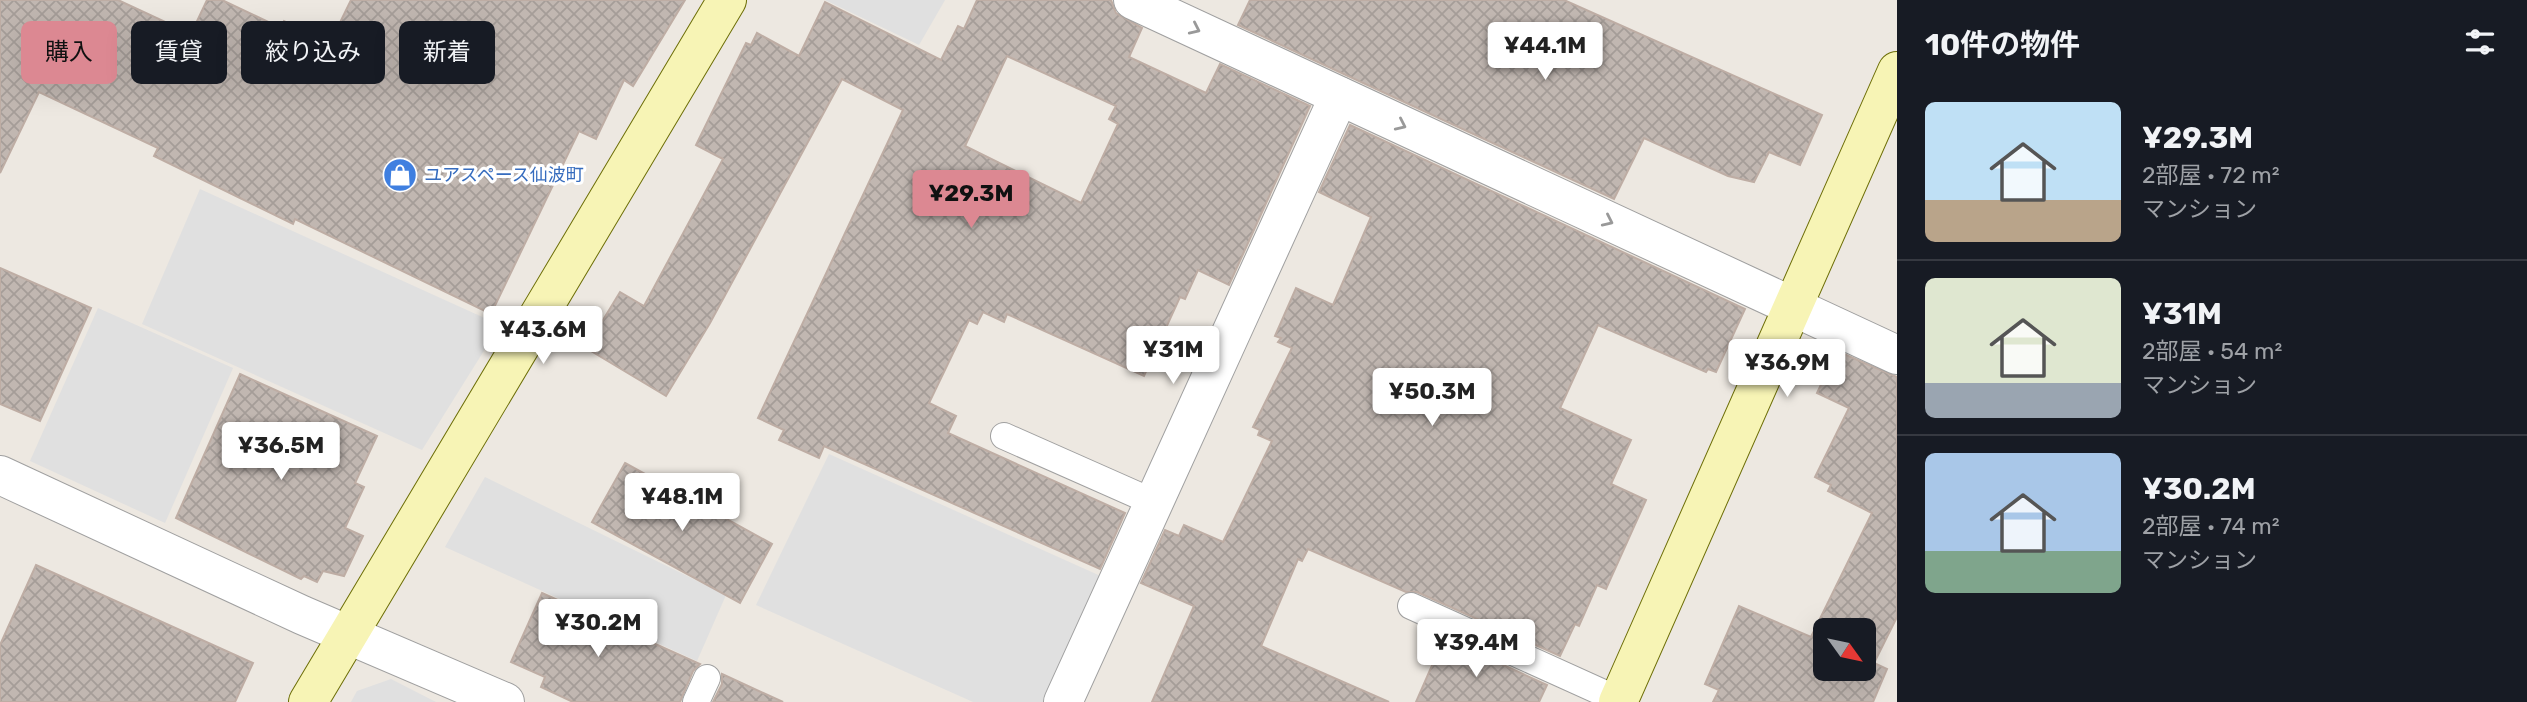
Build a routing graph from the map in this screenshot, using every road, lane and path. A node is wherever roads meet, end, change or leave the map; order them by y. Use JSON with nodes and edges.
{"nodes":[{"id":1,"x":727,"y":0,"type":"edge"},
{"id":2,"x":1133,"y":0,"type":"edge"},
{"id":3,"x":1897,"y":71,"type":"edge"},
{"id":4,"x":1339,"y":96,"type":"junction"},
{"id":5,"x":1795,"y":308,"type":"junction"},
{"id":6,"x":1897,"y":355,"type":"edge"},
{"id":7,"x":1004,"y":436,"type":"dead end"},
{"id":8,"x":0,"y":475,"type":"edge"},
{"id":9,"x":1153,"y":502,"type":"junction"},
{"id":10,"x":1411,"y":606,"type":"dead end"},
{"id":11,"x":350,"y":634,"type":"junction"},
{"id":12,"x":1618,"y":701,"type":"edge"},
{"id":13,"x":308,"y":702,"type":"edge"},
{"id":14,"x":505,"y":702,"type":"edge"},
{"id":15,"x":1063,"y":702,"type":"edge"}],
"edges":[{"from":1,"to":11,"type":"street"},
{"from":2,"to":4,"type":"street","one_way":true},
{"from":3,"to":5,"type":"street"},
{"from":4,"to":5,"type":"street","one_way":true},
{"from":4,"to":9,"type":"street"},
{"from":5,"to":6,"type":"street"},
{"from":5,"to":12,"type":"street"},
{"from":7,"to":9,"type":"lane"},
{"from":8,"to":11,"type":"street"},
{"from":9,"to":15,"type":"street"},
{"from":10,"to":12,"type":"lane"},
{"from":11,"to":13,"type":"street"},
{"from":11,"to":14,"type":"street"}]}
